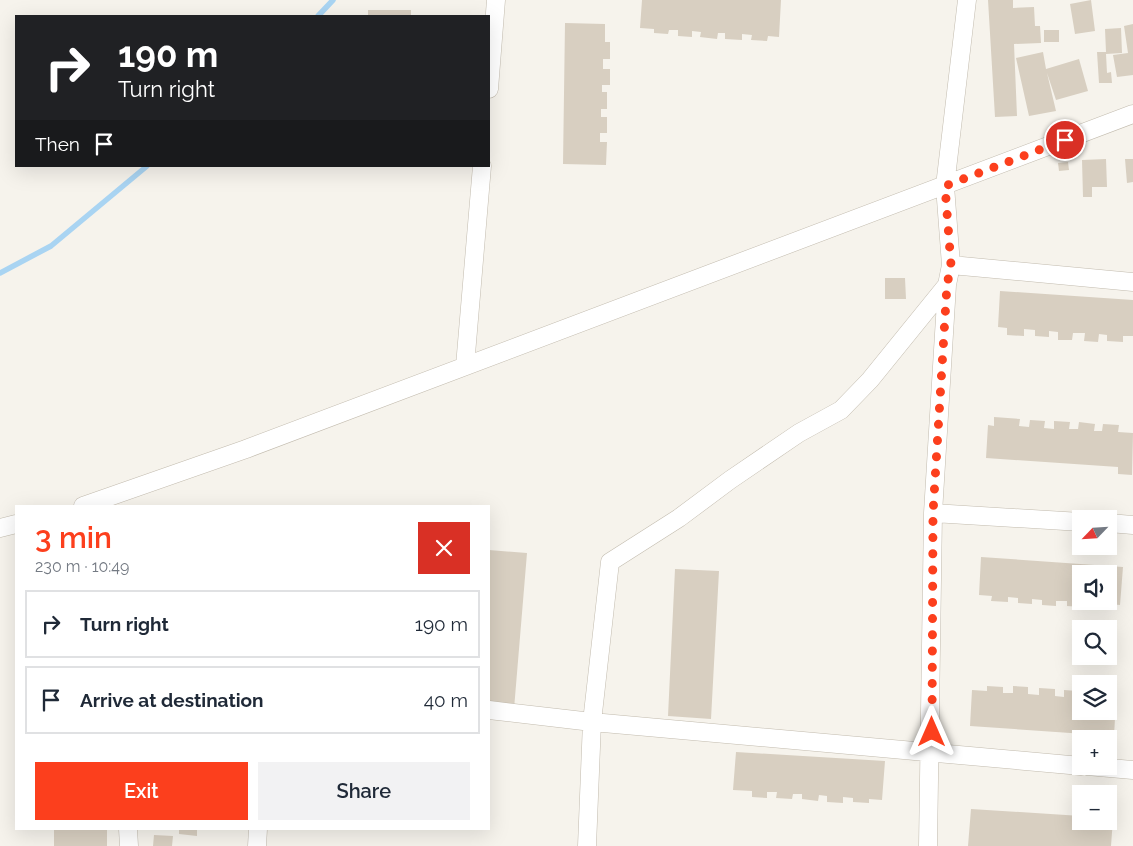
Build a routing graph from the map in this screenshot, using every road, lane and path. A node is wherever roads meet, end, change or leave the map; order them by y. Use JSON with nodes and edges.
{"nodes":[{"id":1,"x":496,"y":0,"type":"edge"},
{"id":2,"x":967,"y":0,"type":"edge"},
{"id":3,"x":490,"y":76,"type":"edge"},
{"id":4,"x":1133,"y":114,"type":"edge"},
{"id":5,"x":482,"y":167,"type":"edge"},
{"id":6,"x":945,"y":186,"type":"junction"},
{"id":7,"x":951,"y":265,"type":"junction"},
{"id":8,"x":1133,"y":282,"type":"edge"},
{"id":9,"x":947,"y":285,"type":"junction"},
{"id":10,"x":465,"y":366,"type":"junction"},
{"id":11,"x":86,"y":505,"type":"edge"},
{"id":12,"x":933,"y":513,"type":"junction"},
{"id":13,"x":1072,"y":521,"type":"edge"},
{"id":14,"x":1118,"y":523,"type":"edge"},
{"id":15,"x":15,"y":524,"type":"edge"},
{"id":16,"x":1133,"y":524,"type":"edge"},
{"id":17,"x":0,"y":528,"type":"edge"},
{"id":18,"x":490,"y":710,"type":"edge"},
{"id":19,"x":592,"y":722,"type":"junction"},
{"id":20,"x":931,"y":752,"type":"junction"},
{"id":21,"x":1072,"y":765,"type":"edge"},
{"id":22,"x":1117,"y":769,"type":"edge"},
{"id":23,"x":1133,"y":770,"type":"edge"},
{"id":24,"x":128,"y":830,"type":"edge"},
{"id":25,"x":258,"y":830,"type":"edge"},
{"id":26,"x":129,"y":846,"type":"edge"},
{"id":27,"x":257,"y":846,"type":"edge"},
{"id":28,"x":587,"y":846,"type":"edge"},
{"id":29,"x":928,"y":846,"type":"edge"}],
"edges":[{"from":1,"to":3,"type":"street"},
{"from":2,"to":6,"type":"street"},
{"from":4,"to":6,"type":"street"},
{"from":5,"to":10,"type":"street"},
{"from":6,"to":7,"type":"street"},
{"from":6,"to":10,"type":"street"},
{"from":7,"to":8,"type":"street"},
{"from":7,"to":9,"type":"street"},
{"from":9,"to":12,"type":"street"},
{"from":9,"to":19,"type":"street"},
{"from":10,"to":11,"type":"street"},
{"from":12,"to":13,"type":"street"},
{"from":12,"to":20,"type":"street"},
{"from":14,"to":16,"type":"street"},
{"from":15,"to":17,"type":"street"},
{"from":18,"to":19,"type":"street"},
{"from":19,"to":20,"type":"street"},
{"from":19,"to":28,"type":"street"},
{"from":20,"to":21,"type":"street"},
{"from":20,"to":29,"type":"street"},
{"from":22,"to":23,"type":"street"},
{"from":24,"to":26,"type":"street"},
{"from":25,"to":27,"type":"street"}]}
